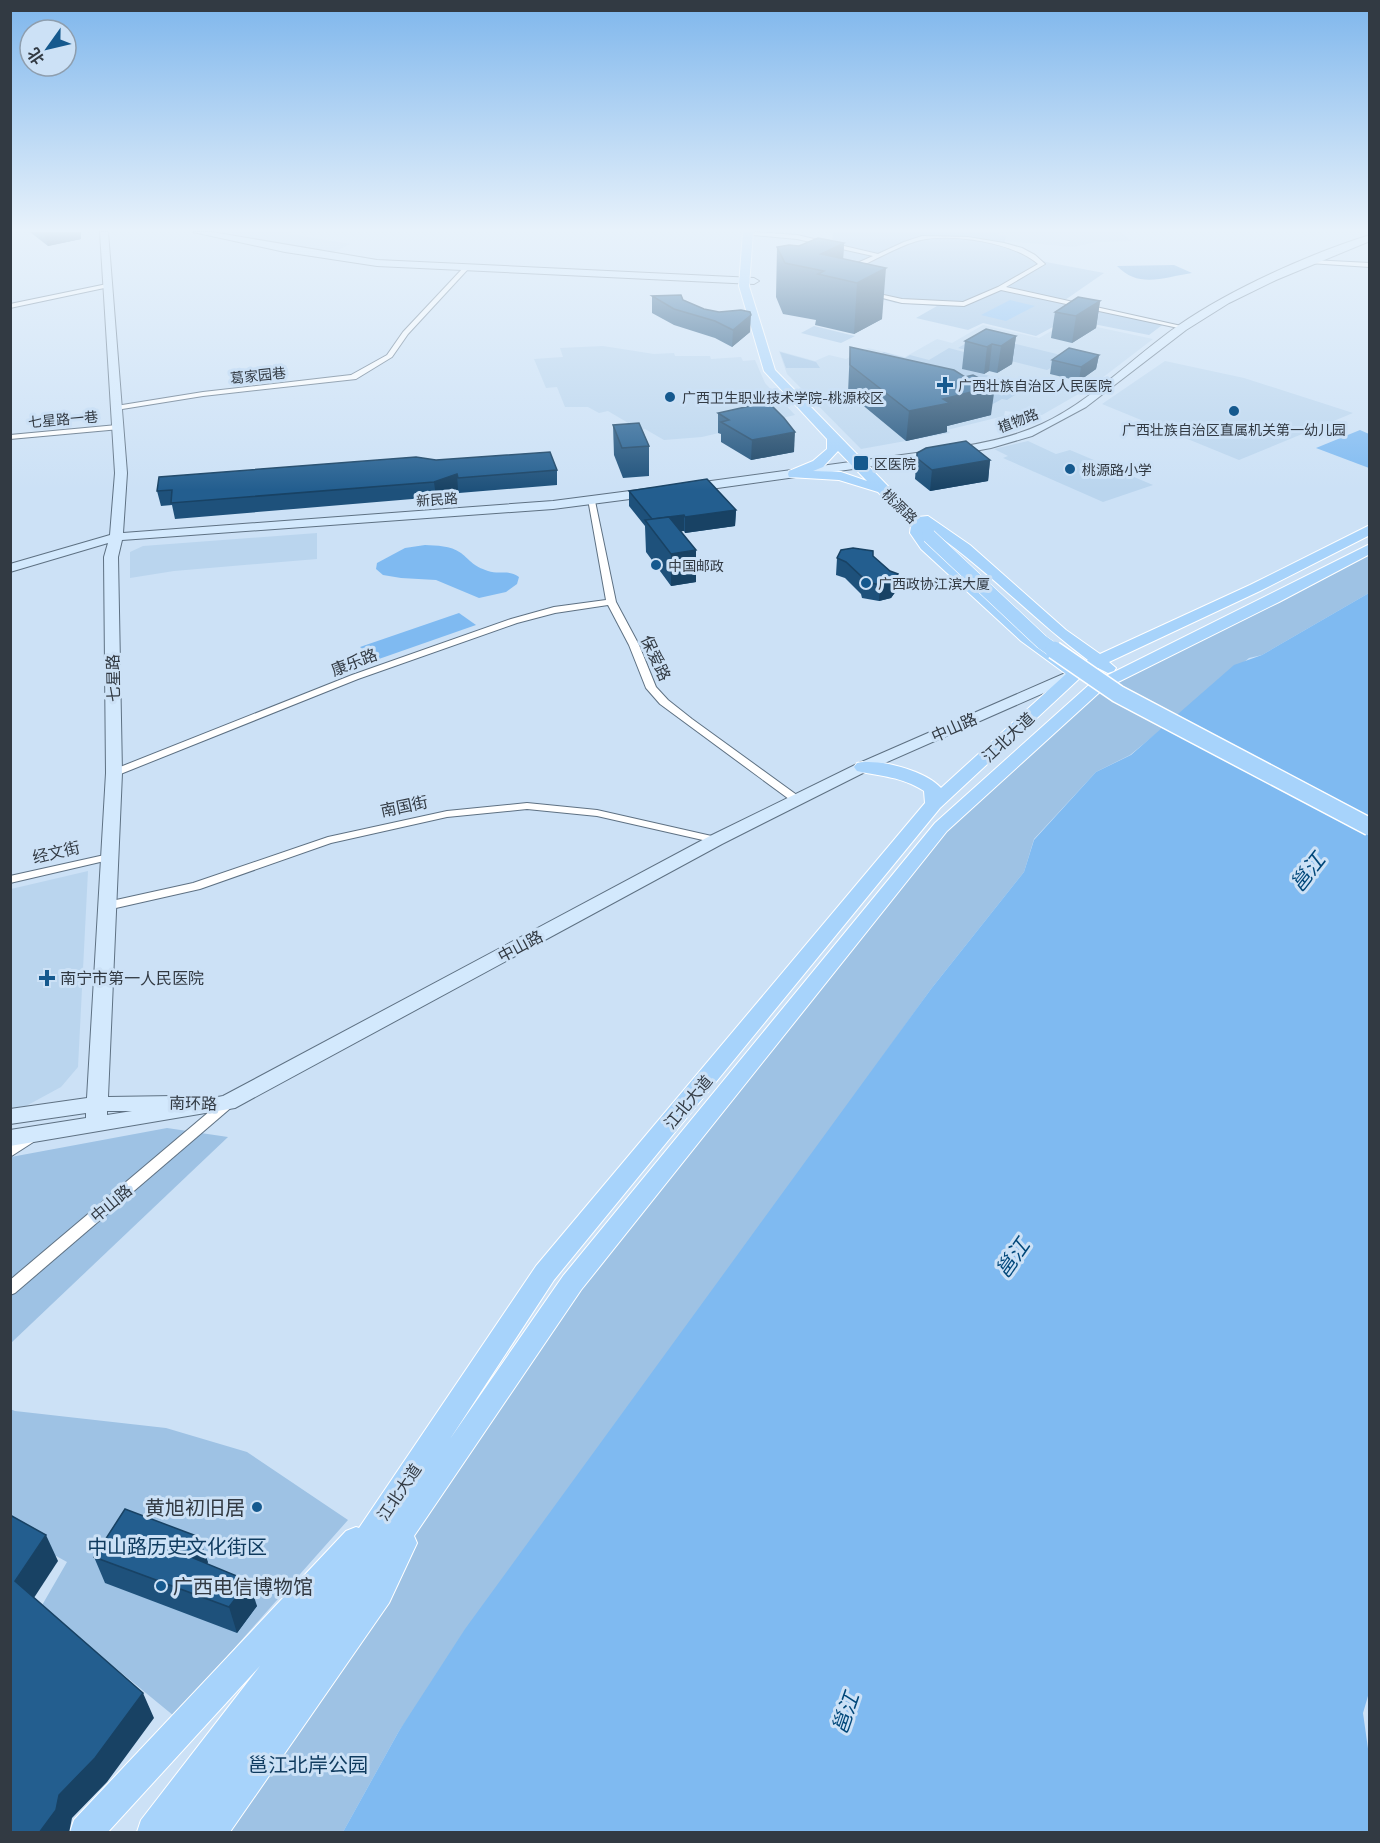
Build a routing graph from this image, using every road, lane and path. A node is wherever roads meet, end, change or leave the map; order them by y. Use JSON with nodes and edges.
{"nodes":[{"id":1,"x":109,"y":318,"type":"edge"},
{"id":2,"x":419,"y":318,"type":"edge"},
{"id":3,"x":758,"y":318,"type":"edge"},
{"id":4,"x":761,"y":318,"type":"edge"},
{"id":5,"x":1141,"y":318,"type":"edge"},
{"id":6,"x":1198,"y":318,"type":"edge"},
{"id":7,"x":1183,"y":327,"type":"junction"},
{"id":8,"x":116,"y":408,"type":"junction"},
{"id":9,"x":117,"y":427,"type":"junction"},
{"id":10,"x":10,"y":437,"type":"edge"},
{"id":11,"x":833,"y":438,"type":"junction"},
{"id":12,"x":863,"y":465,"type":"junction"},
{"id":13,"x":794,"y":474,"type":"junction"},
{"id":14,"x":890,"y":496,"type":"junction"},
{"id":15,"x":591,"y":501,"type":"junction"},
{"id":16,"x":919,"y":520,"type":"junction"},
{"id":17,"x":1370,"y":529,"type":"edge"},
{"id":18,"x":934,"y":535,"type":"junction"},
{"id":19,"x":116,"y":537,"type":"junction"},
{"id":20,"x":1370,"y":548,"type":"edge"},
{"id":21,"x":10,"y":568,"type":"edge"},
{"id":22,"x":611,"y":602,"type":"junction"},
{"id":23,"x":1098,"y":661,"type":"junction"},
{"id":24,"x":1075,"y":674,"type":"junction"},
{"id":25,"x":1118,"y":674,"type":"junction"},
{"id":26,"x":1096,"y":687,"type":"junction"},
{"id":27,"x":863,"y":767,"type":"junction"},
{"id":28,"x":114,"y":773,"type":"junction"},
{"id":29,"x":796,"y":800,"type":"junction"},
{"id":30,"x":934,"y":804,"type":"junction"},
{"id":31,"x":1370,"y":815,"type":"edge"},
{"id":32,"x":1370,"y":827,"type":"edge"},
{"id":33,"x":716,"y":840,"type":"junction"},
{"id":34,"x":110,"y":857,"type":"junction"},
{"id":35,"x":10,"y":880,"type":"edge"},
{"id":36,"x":107,"y":906,"type":"junction"},
{"id":37,"x":228,"y":1103,"type":"junction"},
{"id":38,"x":97,"y":1114,"type":"junction"},
{"id":39,"x":10,"y":1118,"type":"edge"},
{"id":40,"x":35,"y":1134,"type":"junction"},
{"id":41,"x":10,"y":1138,"type":"edge"},
{"id":42,"x":10,"y":1152,"type":"edge"},
{"id":43,"x":10,"y":1289,"type":"edge"},
{"id":44,"x":407,"y":1502,"type":"junction"},
{"id":45,"x":330,"y":1611,"type":"junction"},
{"id":46,"x":86,"y":1833,"type":"edge"},
{"id":47,"x":153,"y":1833,"type":"edge"},
{"id":48,"x":178,"y":1833,"type":"edge"},
{"id":49,"x":211,"y":1833,"type":"edge"}],
"edges":[{"from":1,"to":8,"type":"main road","name":"七星路"},
{"from":2,"to":8,"type":"street","name":"葛家园巷"},
{"from":3,"to":11,"type":"main road","name":"桃源路"},
{"from":4,"to":12,"type":"main road","name":"桃源路"},
{"from":5,"to":7,"type":"street"},
{"from":6,"to":7,"type":"main road","name":"植物路"},
{"from":7,"to":12,"type":"main road","name":"植物路"},
{"from":8,"to":9,"type":"main road","name":"七星路"},
{"from":9,"to":10,"type":"street","name":"七星路一巷"},
{"from":9,"to":19,"type":"main road","name":"七星路"},
{"from":11,"to":12,"type":"main road","name":"桃源路"},
{"from":11,"to":13,"type":"main road"},
{"from":12,"to":13,"type":"main road","name":"新民路"},
{"from":12,"to":14,"type":"main road","name":"桃源路"},
{"from":12,"to":16,"type":"main road","name":"桃源路"},
{"from":13,"to":14,"type":"main road"},
{"from":13,"to":15,"type":"main road","name":"新民路"},
{"from":14,"to":16,"type":"main road","name":"桃源路"},
{"from":15,"to":19,"type":"main road","name":"新民路"},
{"from":15,"to":22,"type":"street","name":"保爱路"},
{"from":16,"to":18,"type":"main road","name":"桃源路"},
{"from":16,"to":23,"type":"main road"},
{"from":16,"to":24,"type":"main road"},
{"from":17,"to":23,"type":"main road","name":"江北大道"},
{"from":18,"to":31,"type":"main road"},
{"from":18,"to":32,"type":"main road","bridge":true},
{"from":19,"to":21,"type":"main road","name":"新民路"},
{"from":19,"to":28,"type":"main road","name":"七星路"},
{"from":20,"to":25,"type":"main road","name":"江北大道"},
{"from":22,"to":28,"type":"street","name":"康乐路"},
{"from":22,"to":29,"type":"street","name":"保爱路"},
{"from":23,"to":24,"type":"main road","name":"江北大道"},
{"from":23,"to":25,"type":"main road"},
{"from":24,"to":26,"type":"main road"},
{"from":24,"to":27,"type":"main road","name":"中山路"},
{"from":24,"to":30,"type":"main road","name":"江北大道"},
{"from":25,"to":26,"type":"main road","name":"江北大道"},
{"from":26,"to":44,"type":"main road","name":"江北大道"},
{"from":27,"to":29,"type":"main road","name":"中山路"},
{"from":27,"to":30,"type":"main road"},
{"from":28,"to":34,"type":"main road","name":"七星路"},
{"from":29,"to":33,"type":"main road","name":"中山路"},
{"from":30,"to":44,"type":"main road","name":"江北大道"},
{"from":33,"to":36,"type":"street","name":"南国街"},
{"from":33,"to":37,"type":"main road","name":"中山路"},
{"from":34,"to":35,"type":"street","name":"经文街"},
{"from":34,"to":36,"type":"main road","name":"七星路"},
{"from":36,"to":38,"type":"main road","name":"七星路"},
{"from":37,"to":38,"type":"main road","name":"南环路"},
{"from":37,"to":43,"type":"street","name":"中山路"},
{"from":38,"to":39,"type":"main road","name":"南环路"},
{"from":38,"to":40,"type":"main road","name":"南环路"},
{"from":40,"to":41,"type":"main road","name":"南环路"},
{"from":40,"to":42,"type":"street"},
{"from":44,"to":45,"type":"main road","name":"江北大道"},
{"from":44,"to":46,"type":"main road"},
{"from":44,"to":49,"type":"main road"},
{"from":45,"to":47,"type":"main road","name":"江北大道"},
{"from":45,"to":48,"type":"main road","name":"江北大道"}]}
